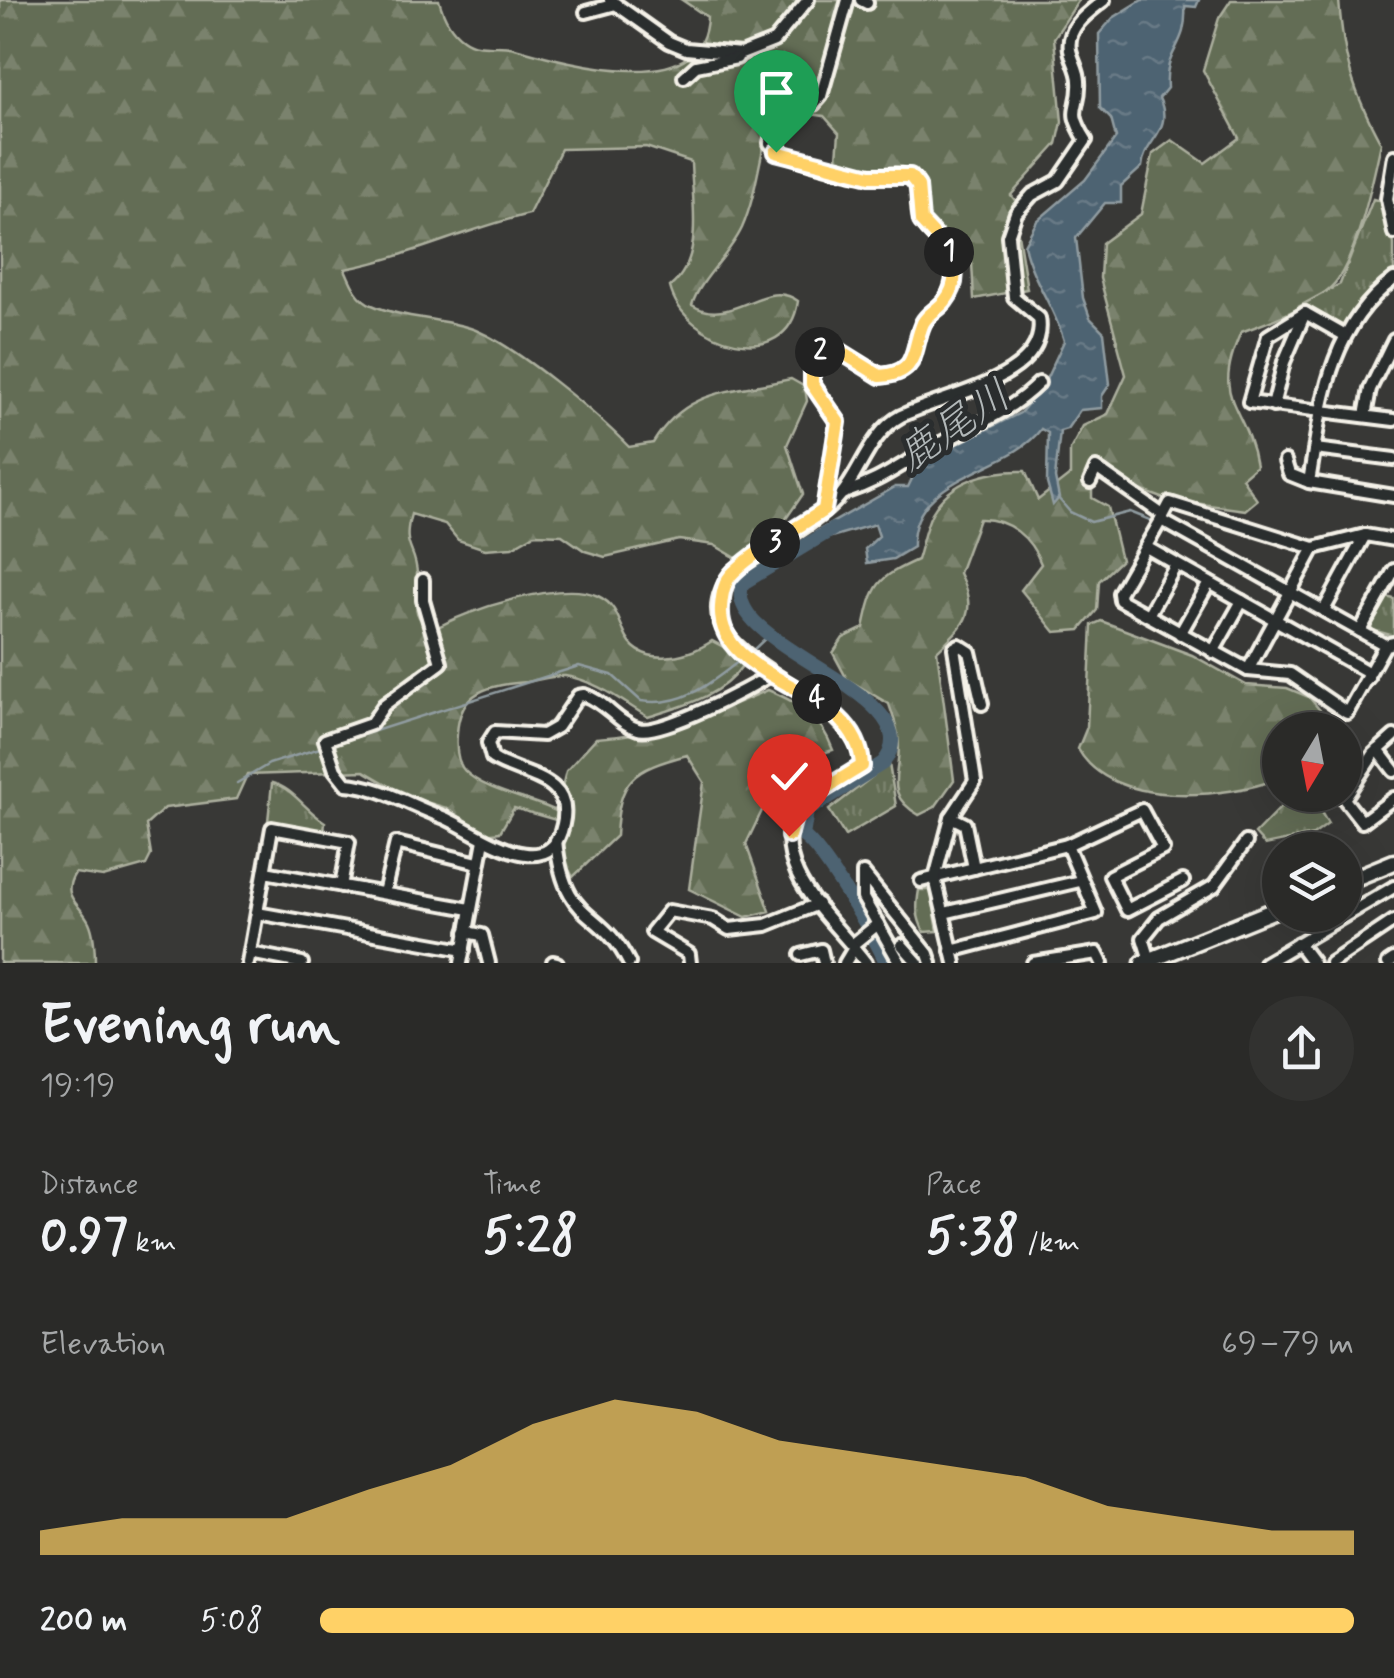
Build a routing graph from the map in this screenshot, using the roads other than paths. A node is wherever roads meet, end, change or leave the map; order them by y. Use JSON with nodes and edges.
{"nodes":[{"id":1,"x":808,"y":0,"type":"edge"},
{"id":2,"x":848,"y":0,"type":"edge"},
{"id":3,"x":1104,"y":0,"type":"edge"},
{"id":4,"x":613,"y":2,"type":"edge"},
{"id":5,"x":586,"y":12,"type":"dead end"},
{"id":6,"x":742,"y":54,"type":"junction"},
{"id":7,"x":684,"y":77,"type":"dead end"},
{"id":8,"x":1394,"y":156,"type":"edge"},
{"id":9,"x":1394,"y":233,"type":"edge"},
{"id":10,"x":1394,"y":279,"type":"edge"},
{"id":11,"x":1305,"y":314,"type":"junction"},
{"id":12,"x":1344,"y":335,"type":"junction"},
{"id":13,"x":1394,"y":340,"type":"edge"},
{"id":14,"x":1039,"y":382,"type":"dead end"},
{"id":15,"x":1273,"y":406,"type":"junction"},
{"id":16,"x":1320,"y":411,"type":"junction"},
{"id":17,"x":1364,"y":416,"type":"junction"},
{"id":18,"x":1394,"y":420,"type":"edge"},
{"id":19,"x":1315,"y":448,"type":"junction"},
{"id":20,"x":1394,"y":459,"type":"edge"},
{"id":21,"x":1286,"y":461,"type":"dead end"},
{"id":22,"x":1090,"y":482,"type":"dead end"},
{"id":23,"x":1309,"y":482,"type":"junction"},
{"id":24,"x":844,"y":494,"type":"junction"},
{"id":25,"x":1394,"y":496,"type":"edge"},
{"id":26,"x":824,"y":510,"type":"junction"},
{"id":27,"x":1162,"y":518,"type":"junction"},
{"id":28,"x":1365,"y":536,"type":"junction"},
{"id":29,"x":1394,"y":540,"type":"edge"},
{"id":30,"x":1146,"y":547,"type":"junction"},
{"id":31,"x":1314,"y":548,"type":"junction"},
{"id":32,"x":1176,"y":565,"type":"junction"},
{"id":33,"x":1394,"y":570,"type":"edge"},
{"id":34,"x":423,"y":580,"type":"dead end"},
{"id":35,"x":1210,"y":583,"type":"junction"},
{"id":36,"x":1389,"y":589,"type":"edge"},
{"id":37,"x":1290,"y":592,"type":"junction"},
{"id":38,"x":1242,"y":601,"type":"junction"},
{"id":39,"x":1324,"y":610,"type":"junction"},
{"id":40,"x":1148,"y":615,"type":"junction"},
{"id":41,"x":1275,"y":620,"type":"junction"},
{"id":42,"x":1360,"y":630,"type":"junction"},
{"id":43,"x":1180,"y":634,"type":"junction"},
{"id":44,"x":1389,"y":644,"type":"edge"},
{"id":45,"x":1213,"y":652,"type":"junction"},
{"id":46,"x":1248,"y":670,"type":"junction"},
{"id":47,"x":770,"y":675,"type":"junction"},
{"id":48,"x":1368,"y":679,"type":"junction"},
{"id":49,"x":982,"y":704,"type":"dead end"},
{"id":50,"x":1394,"y":736,"type":"edge"},
{"id":51,"x":1378,"y":750,"type":"junction"},
{"id":52,"x":1394,"y":770,"type":"edge"},
{"id":53,"x":1394,"y":798,"type":"edge"},
{"id":54,"x":952,"y":817,"type":"junction"},
{"id":55,"x":484,"y":840,"type":"junction"},
{"id":56,"x":556,"y":840,"type":"junction"},
{"id":57,"x":1246,"y":842,"type":"dead end"},
{"id":58,"x":1067,"y":845,"type":"junction"},
{"id":59,"x":478,"y":863,"type":"junction"},
{"id":60,"x":1387,"y":865,"type":"edge"},
{"id":61,"x":974,"y":868,"type":"junction"},
{"id":62,"x":265,"y":872,"type":"junction"},
{"id":63,"x":1362,"y":875,"type":"edge"},
{"id":64,"x":935,"y":878,"type":"junction"},
{"id":65,"x":921,"y":881,"type":"dead end"},
{"id":66,"x":1080,"y":881,"type":"junction"},
{"id":67,"x":1183,"y":881,"type":"dead end"},
{"id":68,"x":342,"y":886,"type":"junction"},
{"id":69,"x":1393,"y":889,"type":"edge"},
{"id":70,"x":384,"y":894,"type":"junction"},
{"id":71,"x":818,"y":904,"type":"junction"},
{"id":72,"x":470,"y":909,"type":"junction"},
{"id":73,"x":257,"y":912,"type":"junction"},
{"id":74,"x":944,"y":913,"type":"junction"},
{"id":75,"x":1262,"y":915,"type":"edge"},
{"id":76,"x":1394,"y":921,"type":"edge"},
{"id":77,"x":878,"y":924,"type":"junction"},
{"id":78,"x":466,"y":932,"type":"junction"},
{"id":79,"x":1298,"y":943,"type":"junction"},
{"id":80,"x":902,"y":945,"type":"dead end"},
{"id":81,"x":853,"y":946,"type":"junction"},
{"id":82,"x":464,"y":950,"type":"junction"},
{"id":83,"x":801,"y":955,"type":"dead end"},
{"id":84,"x":953,"y":957,"type":"edge"},
{"id":85,"x":249,"y":958,"type":"edge"},
{"id":86,"x":1146,"y":962,"type":"edge"},
{"id":87,"x":302,"y":963,"type":"edge"},
{"id":88,"x":461,"y":963,"type":"edge"},
{"id":89,"x":489,"y":963,"type":"edge"},
{"id":90,"x":629,"y":963,"type":"edge"},
{"id":91,"x":690,"y":963,"type":"edge"},
{"id":92,"x":824,"y":963,"type":"edge"},
{"id":93,"x":845,"y":963,"type":"edge"},
{"id":94,"x":866,"y":963,"type":"edge"},
{"id":95,"x":900,"y":963,"type":"edge"},
{"id":96,"x":918,"y":963,"type":"edge"},
{"id":97,"x":931,"y":963,"type":"edge"},
{"id":98,"x":1033,"y":963,"type":"edge"},
{"id":99,"x":1102,"y":963,"type":"edge"},
{"id":100,"x":1265,"y":963,"type":"edge"},
{"id":101,"x":1313,"y":963,"type":"edge"},
{"id":102,"x":1331,"y":963,"type":"edge"}],
"edges":[{"from":1,"to":6,"type":"street"},
{"from":2,"to":26,"type":"street"},
{"from":3,"to":24,"type":"street"},
{"from":4,"to":5,"type":"street"},
{"from":4,"to":6,"type":"street"},
{"from":6,"to":7,"type":"street"},
{"from":8,"to":9,"type":"street"},
{"from":10,"to":12,"type":"street"},
{"from":11,"to":12,"type":"street"},
{"from":11,"to":15,"type":"street"},
{"from":11,"to":15,"type":"street"},
{"from":12,"to":16,"type":"street"},
{"from":13,"to":17,"type":"street"},
{"from":14,"to":24,"type":"street"},
{"from":15,"to":16,"type":"street"},
{"from":16,"to":17,"type":"street"},
{"from":16,"to":19,"type":"street"},
{"from":17,"to":18,"type":"street"},
{"from":19,"to":20,"type":"street"},
{"from":19,"to":23,"type":"street"},
{"from":21,"to":23,"type":"street"},
{"from":22,"to":27,"type":"street"},
{"from":23,"to":25,"type":"street"},
{"from":24,"to":26,"type":"street"},
{"from":26,"to":47,"type":"street"},
{"from":27,"to":30,"type":"street"},
{"from":27,"to":31,"type":"street"},
{"from":27,"to":37,"type":"street"},
{"from":28,"to":29,"type":"street"},
{"from":28,"to":31,"type":"street"},
{"from":28,"to":39,"type":"street"},
{"from":30,"to":32,"type":"street"},
{"from":30,"to":40,"type":"street"},
{"from":31,"to":37,"type":"street"},
{"from":32,"to":35,"type":"street"},
{"from":32,"to":40,"type":"street"},
{"from":33,"to":36,"type":"street"},
{"from":34,"to":55,"type":"street"},
{"from":35,"to":38,"type":"street"},
{"from":35,"to":43,"type":"street"},
{"from":36,"to":42,"type":"street"},
{"from":37,"to":39,"type":"street"},
{"from":37,"to":41,"type":"street"},
{"from":38,"to":41,"type":"street"},
{"from":38,"to":45,"type":"street"},
{"from":39,"to":42,"type":"street"},
{"from":40,"to":43,"type":"street"},
{"from":41,"to":46,"type":"street"},
{"from":41,"to":48,"type":"street"},
{"from":42,"to":44,"type":"street"},
{"from":43,"to":45,"type":"street"},
{"from":44,"to":48,"type":"street"},
{"from":45,"to":46,"type":"street"},
{"from":46,"to":48,"type":"street"},
{"from":47,"to":56,"type":"street"},
{"from":47,"to":71,"type":"street"},
{"from":49,"to":54,"type":"street"},
{"from":50,"to":51,"type":"street"},
{"from":51,"to":52,"type":"street"},
{"from":51,"to":53,"type":"street"},
{"from":54,"to":61,"type":"street"},
{"from":54,"to":64,"type":"street"},
{"from":55,"to":56,"type":"street"},
{"from":55,"to":59,"type":"street"},
{"from":56,"to":90,"type":"street"},
{"from":57,"to":86,"type":"street"},
{"from":58,"to":61,"type":"street"},
{"from":58,"to":66,"type":"street"},
{"from":58,"to":67,"type":"street"},
{"from":59,"to":70,"type":"street"},
{"from":59,"to":72,"type":"street"},
{"from":60,"to":63,"type":"main road"},
{"from":60,"to":69,"type":"street"},
{"from":61,"to":64,"type":"street"},
{"from":62,"to":68,"type":"street"},
{"from":62,"to":68,"type":"street"},
{"from":62,"to":73,"type":"street"},
{"from":64,"to":65,"type":"street"},
{"from":64,"to":74,"type":"street"},
{"from":66,"to":74,"type":"street"},
{"from":66,"to":84,"type":"street"},
{"from":68,"to":70,"type":"street"},
{"from":69,"to":79,"type":"street"},
{"from":70,"to":72,"type":"street"},
{"from":71,"to":81,"type":"street"},
{"from":71,"to":91,"type":"street"},
{"from":72,"to":78,"type":"street"},
{"from":73,"to":82,"type":"street"},
{"from":73,"to":85,"type":"street"},
{"from":74,"to":84,"type":"street"},
{"from":75,"to":86,"type":"main road"},
{"from":76,"to":102,"type":"street"},
{"from":77,"to":81,"type":"street"},
{"from":77,"to":95,"type":"street"},
{"from":77,"to":97,"type":"street"},
{"from":78,"to":82,"type":"street"},
{"from":78,"to":89,"type":"street"},
{"from":79,"to":100,"type":"street"},
{"from":79,"to":101,"type":"street"},
{"from":80,"to":96,"type":"street"},
{"from":81,"to":93,"type":"street"},
{"from":81,"to":94,"type":"street"},
{"from":82,"to":88,"type":"street"},
{"from":83,"to":92,"type":"street"},
{"from":85,"to":87,"type":"street"},
{"from":98,"to":99,"type":"street"}]}
